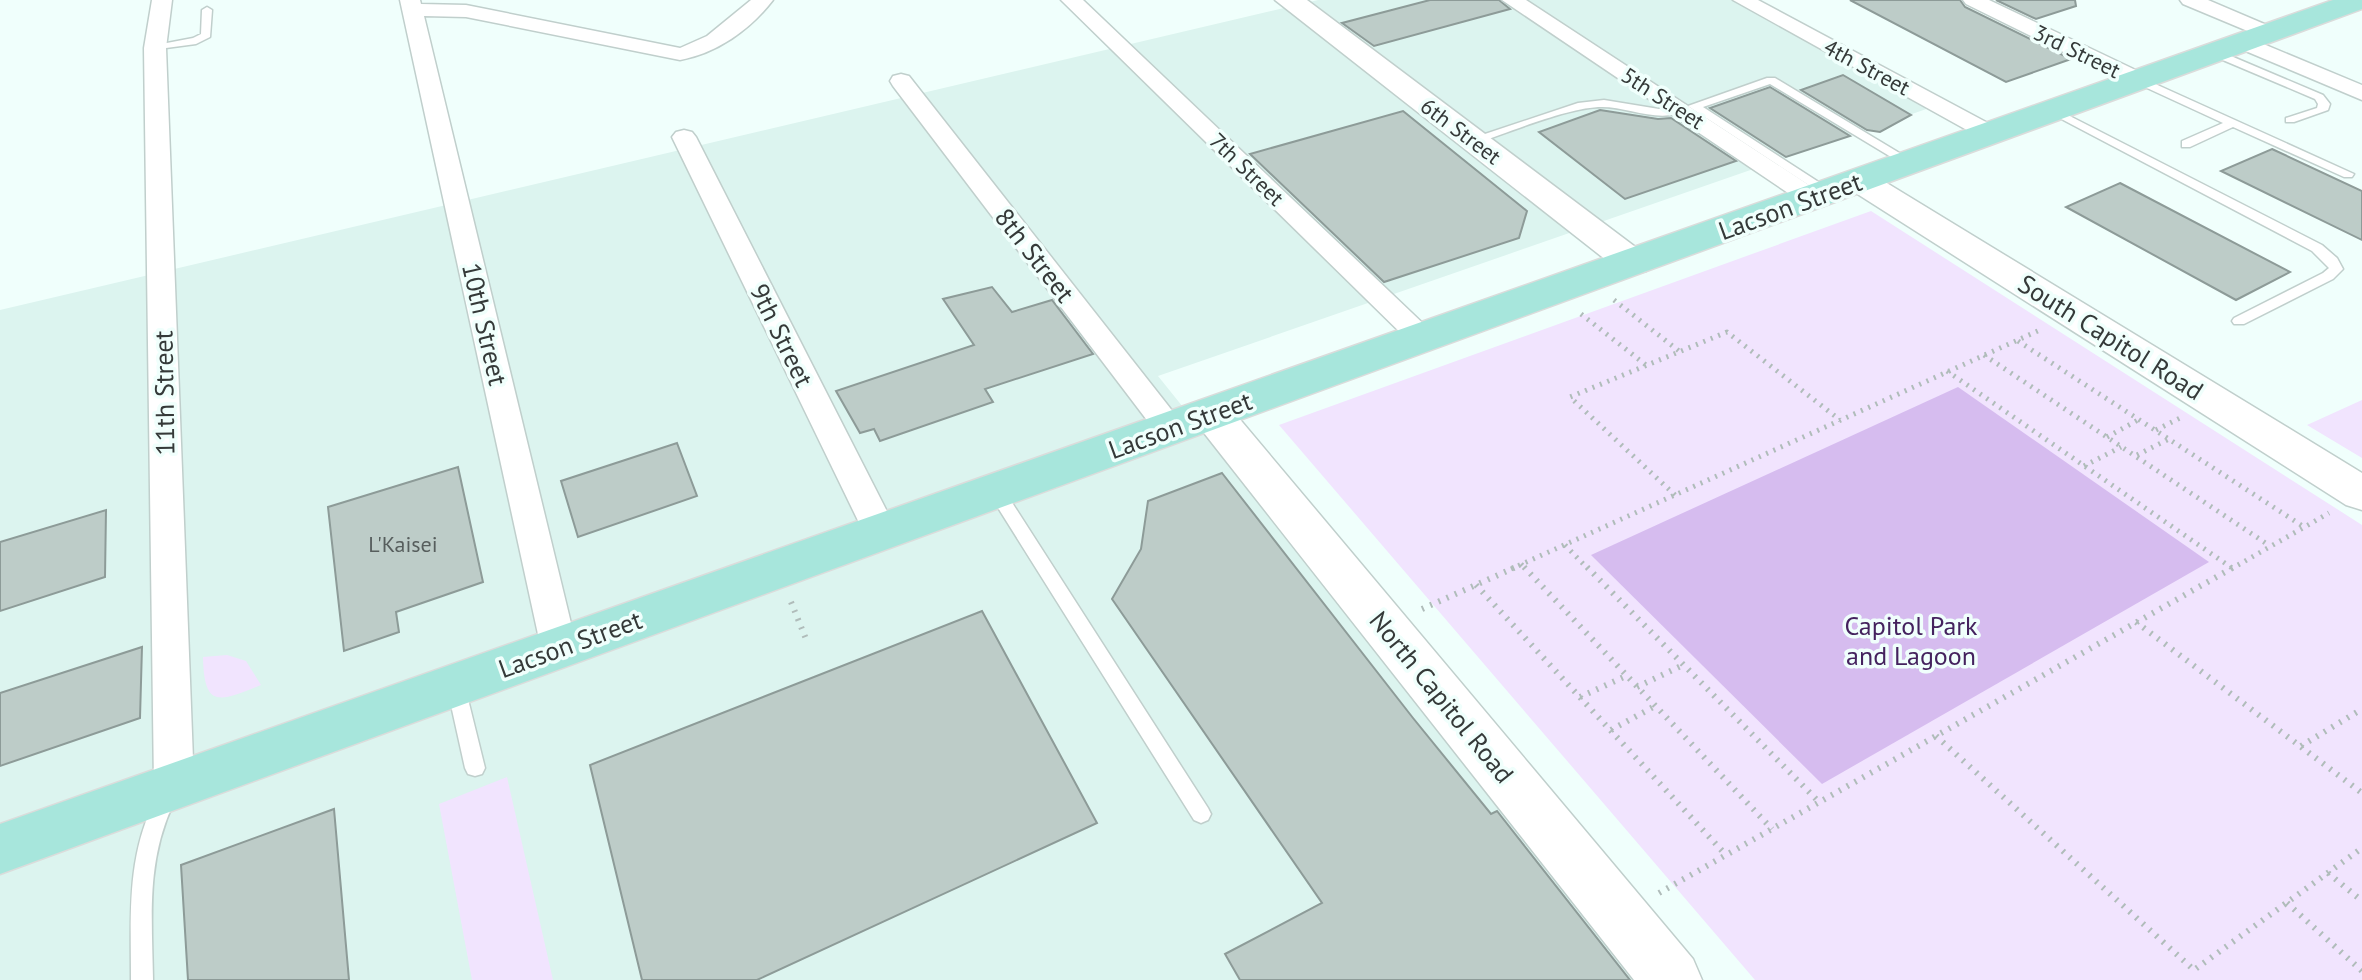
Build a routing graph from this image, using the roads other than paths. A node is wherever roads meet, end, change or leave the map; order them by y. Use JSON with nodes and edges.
{"nodes":[{"id":1,"x":162,"y":0,"type":"edge"},
{"id":2,"x":763,"y":0,"type":"edge"},
{"id":3,"x":1071,"y":0,"type":"edge"},
{"id":4,"x":1289,"y":0,"type":"edge"},
{"id":5,"x":1512,"y":0,"type":"edge"},
{"id":6,"x":1743,"y":0,"type":"edge"},
{"id":7,"x":1973,"y":0,"type":"edge"},
{"id":8,"x":2190,"y":0,"type":"edge"},
{"id":9,"x":2360,"y":0,"type":"edge"},
{"id":10,"x":411,"y":5,"type":"edge"},
{"id":11,"x":207,"y":10,"type":"dead end"},
{"id":12,"x":2257,"y":38,"type":"junction"},
{"id":13,"x":155,"y":48,"type":"junction"},
{"id":14,"x":2215,"y":53,"type":"junction"},
{"id":15,"x":2138,"y":80,"type":"junction"},
{"id":16,"x":901,"y":81,"type":"dead end"},
{"id":17,"x":2362,"y":93,"type":"edge"},
{"id":18,"x":1681,"y":109,"type":"junction"},
{"id":19,"x":2054,"y":111,"type":"junction"},
{"id":20,"x":2290,"y":120,"type":"dead end"},
{"id":21,"x":2234,"y":122,"type":"junction"},
{"id":22,"x":1991,"y":134,"type":"junction"},
{"id":23,"x":684,"y":137,"type":"dead end"},
{"id":24,"x":1473,"y":140,"type":"junction"},
{"id":25,"x":2186,"y":144,"type":"dead end"},
{"id":26,"x":1910,"y":163,"type":"junction"},
{"id":27,"x":2348,"y":174,"type":"dead end"},
{"id":28,"x":1833,"y":191,"type":"junction"},
{"id":29,"x":1633,"y":263,"type":"junction"},
{"id":30,"x":2239,"y":321,"type":"dead end"},
{"id":31,"x":1422,"y":338,"type":"junction"},
{"id":32,"x":1191,"y":421,"type":"junction"},
{"id":33,"x":996,"y":491,"type":"junction"},
{"id":34,"x":2362,"y":494,"type":"edge"},
{"id":35,"x":881,"y":533,"type":"junction"},
{"id":36,"x":559,"y":648,"type":"junction"},
{"id":37,"x":456,"y":685,"type":"junction"},
{"id":38,"x":475,"y":768,"type":"dead end"},
{"id":39,"x":174,"y":786,"type":"junction"},
{"id":40,"x":1201,"y":814,"type":"dead end"},
{"id":41,"x":0,"y":849,"type":"edge"},
{"id":42,"x":142,"y":980,"type":"edge"},
{"id":43,"x":1672,"y":980,"type":"edge"}],
"edges":[{"from":1,"to":13,"type":"street","name":"11th Street"},
{"from":2,"to":10,"type":"street"},
{"from":3,"to":31,"type":"street","name":"7th Street"},
{"from":4,"to":24,"type":"street","name":"6th Street"},
{"from":5,"to":18,"type":"street","name":"5th Street"},
{"from":6,"to":22,"type":"street","name":"4th Street"},
{"from":7,"to":15,"type":"street","name":"3rd Street"},
{"from":8,"to":12,"type":"street"},
{"from":9,"to":12,"type":"main road","name":"Lacson Street"},
{"from":10,"to":36,"type":"street","name":"10th Street"},
{"from":11,"to":13,"type":"lane"},
{"from":12,"to":14,"type":"main road","name":"Lacson Street"},
{"from":12,"to":17,"type":"street"},
{"from":13,"to":39,"type":"street","name":"11th Street"},
{"from":14,"to":15,"type":"main road","name":"Lacson Street"},
{"from":14,"to":20,"type":"lane"},
{"from":15,"to":19,"type":"main road","name":"Lacson Street"},
{"from":15,"to":21,"type":"lane"},
{"from":16,"to":32,"type":"street","name":"8th Street"},
{"from":18,"to":24,"type":"lane"},
{"from":18,"to":28,"type":"street","name":"5th Street"},
{"from":19,"to":22,"type":"main road","name":"Lacson Street"},
{"from":19,"to":30,"type":"lane"},
{"from":21,"to":25,"type":"lane"},
{"from":21,"to":27,"type":"lane"},
{"from":22,"to":26,"type":"main road","name":"Lacson Street"},
{"from":23,"to":35,"type":"street","name":"9th Street"},
{"from":24,"to":29,"type":"street","name":"6th Street"},
{"from":26,"to":28,"type":"main road","name":"Lacson Street"},
{"from":26,"to":28,"type":"lane"},
{"from":28,"to":29,"type":"main road","name":"Lacson Street"},
{"from":28,"to":34,"type":"street","name":"South Capitol Road"},
{"from":29,"to":31,"type":"main road","name":"Lacson Street"},
{"from":31,"to":32,"type":"main road","name":"Lacson Street"},
{"from":32,"to":33,"type":"main road","name":"Lacson Street"},
{"from":32,"to":43,"type":"street","name":"North Capitol Road"},
{"from":33,"to":35,"type":"main road","name":"Lacson Street"},
{"from":33,"to":40,"type":"lane"},
{"from":35,"to":36,"type":"main road","name":"Lacson Street"},
{"from":36,"to":37,"type":"main road","name":"Lacson Street"},
{"from":37,"to":38,"type":"lane"},
{"from":37,"to":39,"type":"main road","name":"Lacson Street"},
{"from":39,"to":41,"type":"main road","name":"Lacson Street"},
{"from":39,"to":42,"type":"lane"}]}
